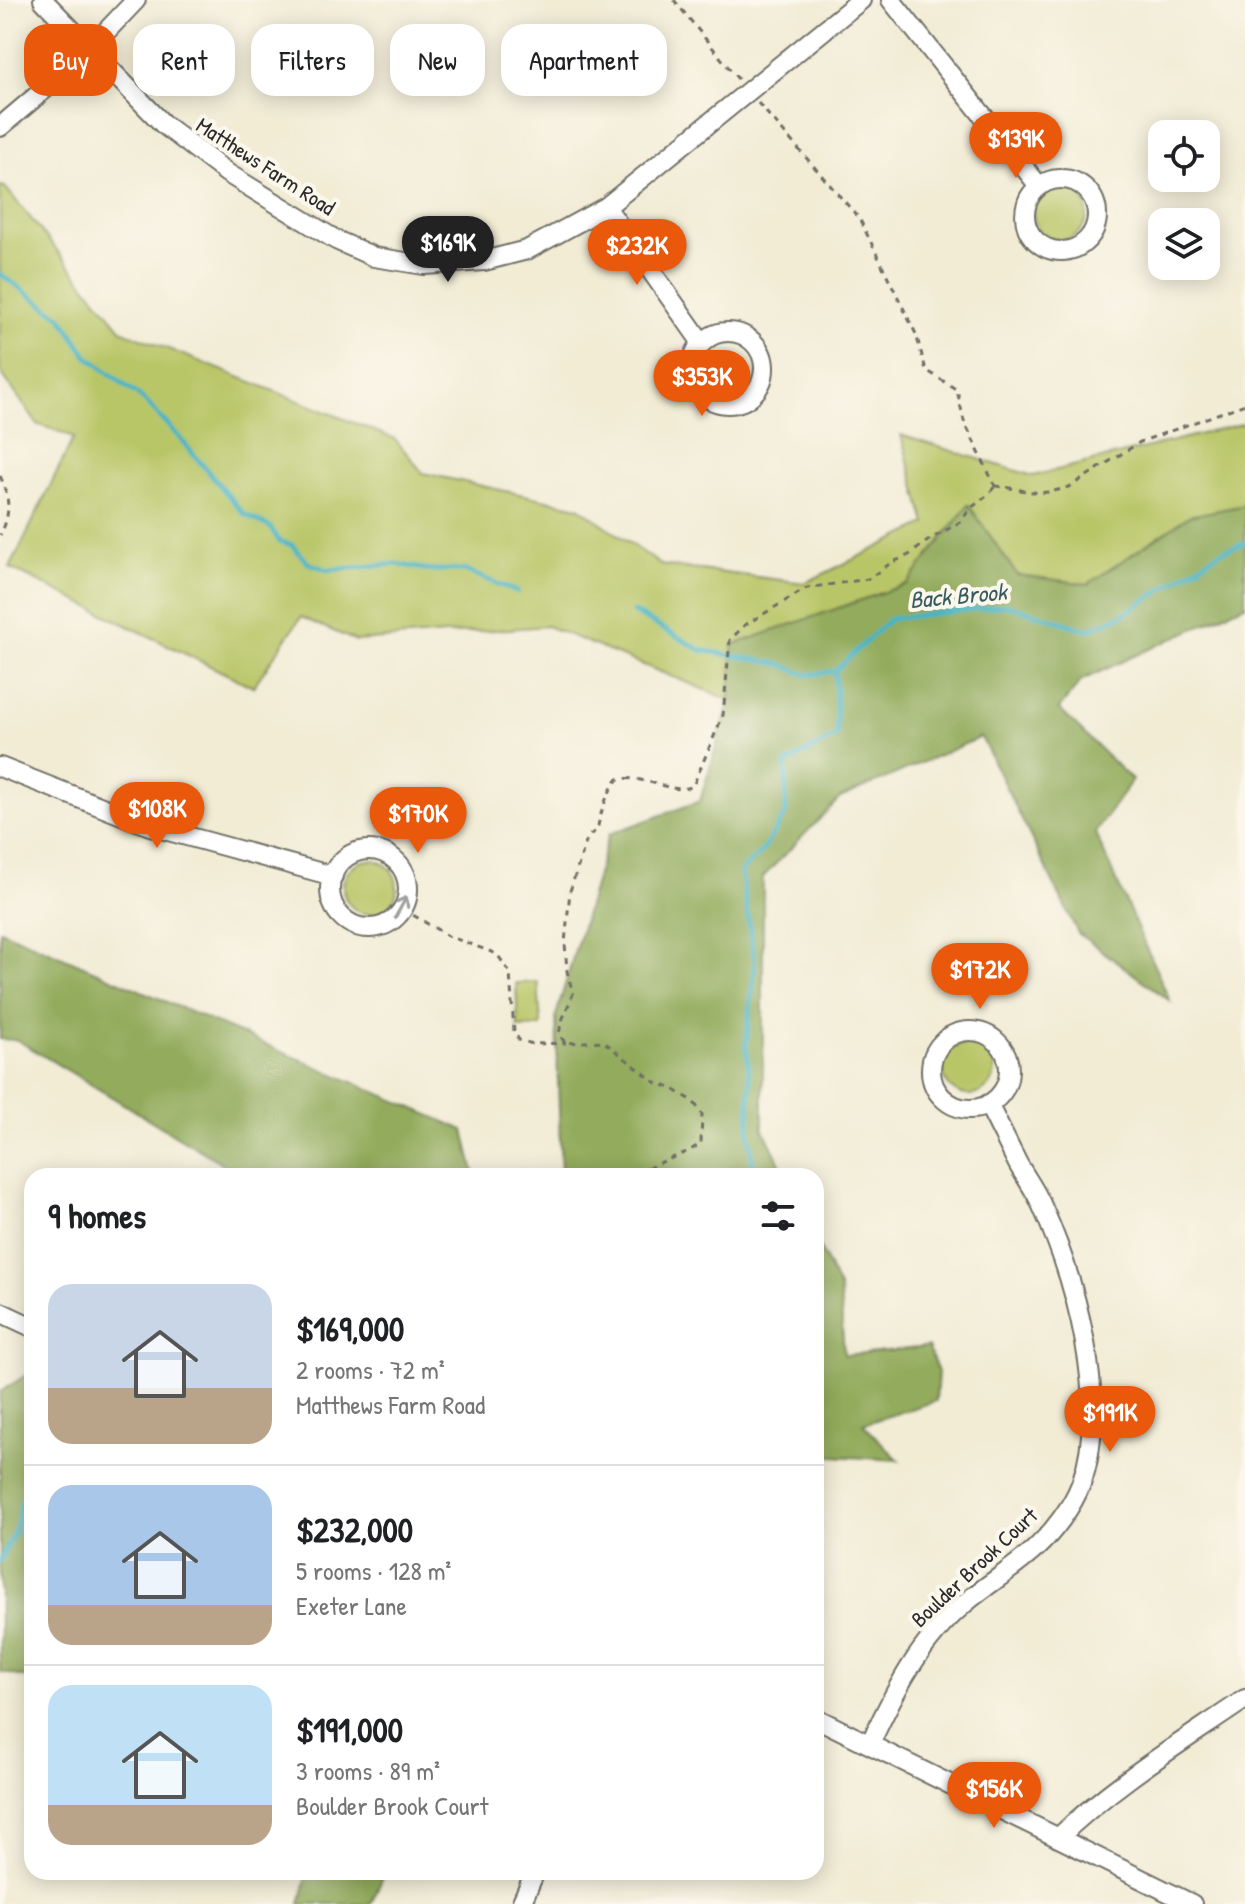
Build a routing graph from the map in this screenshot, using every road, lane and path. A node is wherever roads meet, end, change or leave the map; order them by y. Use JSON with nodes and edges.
{"nodes":[{"id":1,"x":43,"y":0,"type":"edge"},
{"id":2,"x":136,"y":0,"type":"edge"},
{"id":3,"x":674,"y":0,"type":"edge"},
{"id":4,"x":861,"y":0,"type":"edge"},
{"id":5,"x":891,"y":0,"type":"edge"},
{"id":6,"x":67,"y":24,"type":"edge"},
{"id":7,"x":114,"y":24,"type":"edge"},
{"id":8,"x":117,"y":76,"type":"edge"},
{"id":9,"x":738,"y":79,"type":"dead end"},
{"id":10,"x":36,"y":96,"type":"edge"},
{"id":11,"x":756,"y":101,"type":"dead end"},
{"id":12,"x":0,"y":127,"type":"edge"},
{"id":13,"x":1039,"y":186,"type":"junction"},
{"id":14,"x":606,"y":207,"type":"junction"},
{"id":15,"x":702,"y":343,"type":"dead end"},
{"id":16,"x":1245,"y":404,"type":"edge"},
{"id":17,"x":0,"y":476,"type":"edge"},
{"id":18,"x":995,"y":486,"type":"junction"},
{"id":19,"x":0,"y":535,"type":"edge"},
{"id":20,"x":0,"y":767,"type":"edge"},
{"id":21,"x":333,"y":876,"type":"junction"},
{"id":22,"x":403,"y":909,"type":"junction"},
{"id":23,"x":566,"y":1043,"type":"junction"},
{"id":24,"x":988,"y":1104,"type":"junction"},
{"id":25,"x":650,"y":1168,"type":"edge"},
{"id":26,"x":0,"y":1312,"type":"edge"},
{"id":27,"x":24,"y":1323,"type":"edge"},
{"id":28,"x":1245,"y":1699,"type":"edge"},
{"id":29,"x":824,"y":1722,"type":"edge"},
{"id":30,"x":870,"y":1744,"type":"junction"},
{"id":31,"x":1058,"y":1838,"type":"junction"},
{"id":32,"x":532,"y":1880,"type":"edge"},
{"id":33,"x":1186,"y":1903,"type":"edge"},
{"id":34,"x":521,"y":1904,"type":"edge"}],
"edges":[{"from":1,"to":6,"type":"street","name":"Matthews Farm Road"},
{"from":2,"to":7,"type":"street"},
{"from":3,"to":9,"type":"path"},
{"from":4,"to":14,"type":"street","name":"Matthews Farm Road"},
{"from":5,"to":13,"type":"street"},
{"from":8,"to":14,"type":"street","name":"Matthews Farm Road"},
{"from":10,"to":12,"type":"street"},
{"from":11,"to":18,"type":"path"},
{"from":13,"to":13,"type":"street"},
{"from":14,"to":15,"type":"street"},
{"from":16,"to":18,"type":"path"},
{"from":17,"to":19,"type":"path"},
{"from":18,"to":23,"type":"path"},
{"from":20,"to":21,"type":"street"},
{"from":21,"to":22,"type":"street"},
{"from":22,"to":21,"type":"street","one_way":true},
{"from":22,"to":23,"type":"path"},
{"from":23,"to":25,"type":"path"},
{"from":24,"to":24,"type":"street"},
{"from":24,"to":30,"type":"street","name":"Boulder Brook Court"},
{"from":26,"to":27,"type":"street"},
{"from":28,"to":31,"type":"street"},
{"from":29,"to":30,"type":"street"},
{"from":30,"to":31,"type":"street"},
{"from":31,"to":33,"type":"street"},
{"from":32,"to":34,"type":"street"}]}
